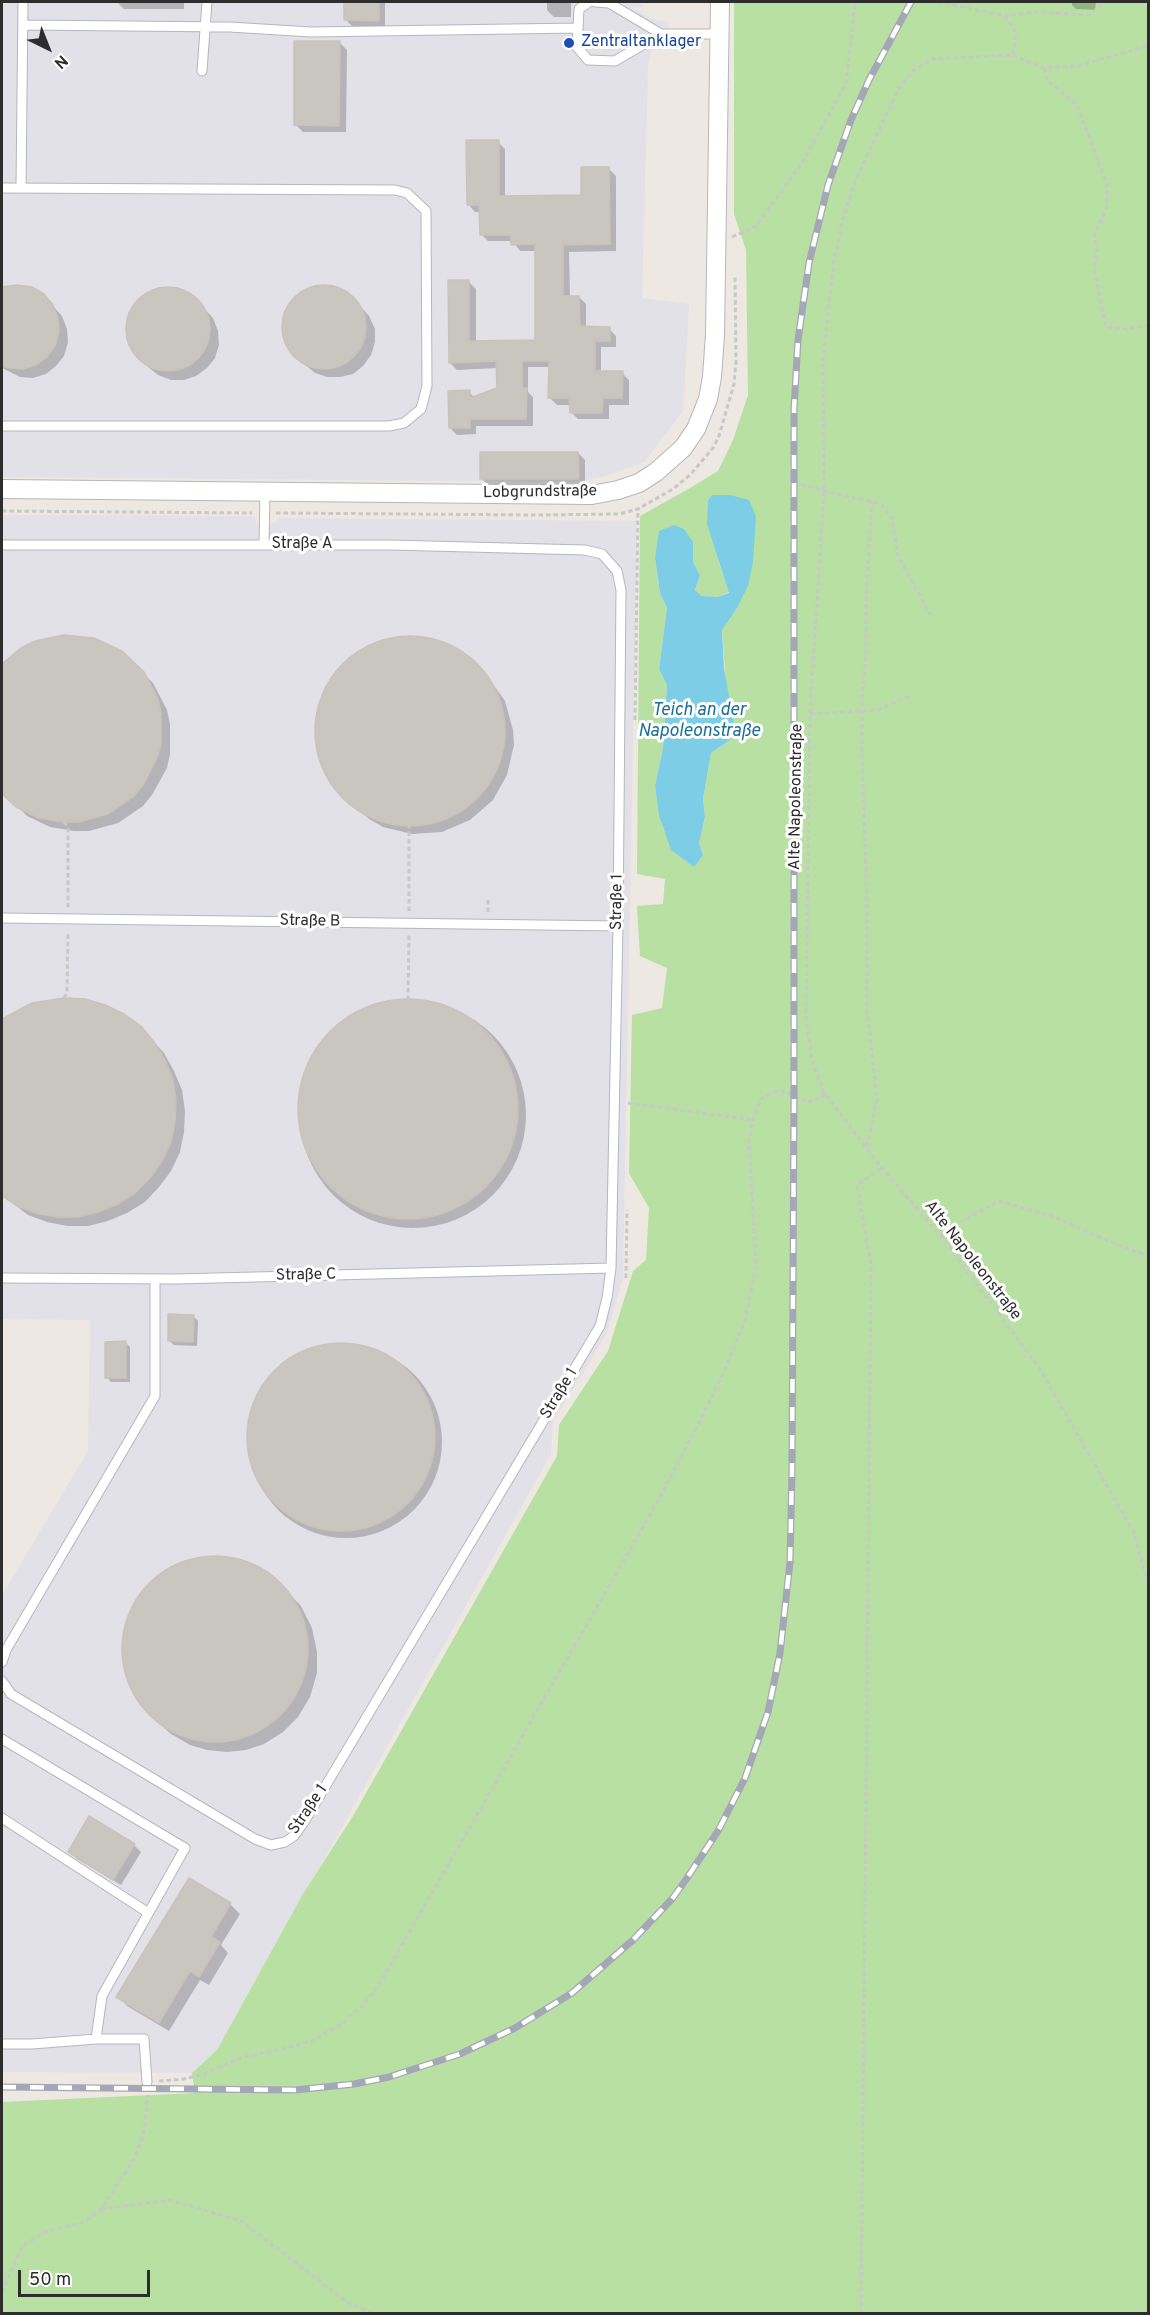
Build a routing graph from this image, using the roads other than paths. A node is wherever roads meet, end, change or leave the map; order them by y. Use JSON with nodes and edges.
{"nodes":[{"id":1,"x":23,"y":2,"type":"edge"},
{"id":2,"x":207,"y":2,"type":"edge"},
{"id":3,"x":589,"y":2,"type":"edge"},
{"id":4,"x":595,"y":2,"type":"edge"},
{"id":5,"x":720,"y":2,"type":"edge"},
{"id":6,"x":23,"y":25,"type":"junction"},
{"id":7,"x":207,"y":26,"type":"junction"},
{"id":8,"x":578,"y":28,"type":"junction"},
{"id":9,"x":661,"y":34,"type":"junction"},
{"id":10,"x":720,"y":34,"type":"junction"},
{"id":11,"x":202,"y":71,"type":"dead end"},
{"id":12,"x":2,"y":188,"type":"edge"},
{"id":13,"x":21,"y":188,"type":"junction"},
{"id":14,"x":2,"y":426,"type":"edge"},
{"id":15,"x":2,"y":489,"type":"edge"},
{"id":16,"x":265,"y":490,"type":"junction"},
{"id":17,"x":2,"y":545,"type":"edge"},
{"id":18,"x":264,"y":545,"type":"junction"},
{"id":19,"x":602,"y":554,"type":"joint"},
{"id":20,"x":2,"y":918,"type":"edge"},
{"id":21,"x":618,"y":926,"type":"junction"},
{"id":22,"x":611,"y":1268,"type":"junction"},
{"id":23,"x":2,"y":1278,"type":"edge"},
{"id":24,"x":155,"y":1279,"type":"junction"},
{"id":25,"x":2,"y":1662,"type":"edge"},
{"id":26,"x":2,"y":1681,"type":"edge"},
{"id":27,"x":2,"y":1739,"type":"edge"},
{"id":28,"x":2,"y":1818,"type":"edge"},
{"id":29,"x":147,"y":1912,"type":"junction"},
{"id":30,"x":96,"y":2039,"type":"junction"},
{"id":31,"x":2,"y":2044,"type":"edge"},
{"id":32,"x":147,"y":2082,"type":"road end"}],
"edges":[{"from":1,"to":6,"type":"lane"},
{"from":2,"to":7,"type":"lane"},
{"from":3,"to":8,"type":"lane"},
{"from":4,"to":9,"type":"lane"},
{"from":5,"to":10,"type":"street","name":"Lobgrundstraße"},
{"from":6,"to":7,"type":"lane"},
{"from":6,"to":13,"type":"lane"},
{"from":7,"to":8,"type":"lane"},
{"from":7,"to":11,"type":"lane"},
{"from":8,"to":9,"type":"lane"},
{"from":9,"to":10,"type":"lane"},
{"from":10,"to":16,"type":"street","name":"Lobgrundstraße"},
{"from":12,"to":13,"type":"lane"},
{"from":13,"to":14,"type":"lane"},
{"from":15,"to":16,"type":"street","name":"Lobgrundstraße"},
{"from":16,"to":18,"type":"lane"},
{"from":17,"to":18,"type":"lane","name":"Straße A"},
{"from":18,"to":19,"type":"lane","name":"Straße A"},
{"from":19,"to":21,"type":"lane","name":"Straße 1"},
{"from":20,"to":21,"type":"lane","name":"Straße B"},
{"from":21,"to":22,"type":"lane","name":"Straße 1"},
{"from":22,"to":24,"type":"lane","name":"Straße C"},
{"from":22,"to":26,"type":"lane","name":"Straße 1"},
{"from":23,"to":24,"type":"lane","name":"Straße C"},
{"from":24,"to":25,"type":"lane"},
{"from":27,"to":29,"type":"lane"},
{"from":28,"to":29,"type":"lane"},
{"from":29,"to":30,"type":"lane"},
{"from":30,"to":31,"type":"lane"},
{"from":30,"to":32,"type":"lane"}]}
